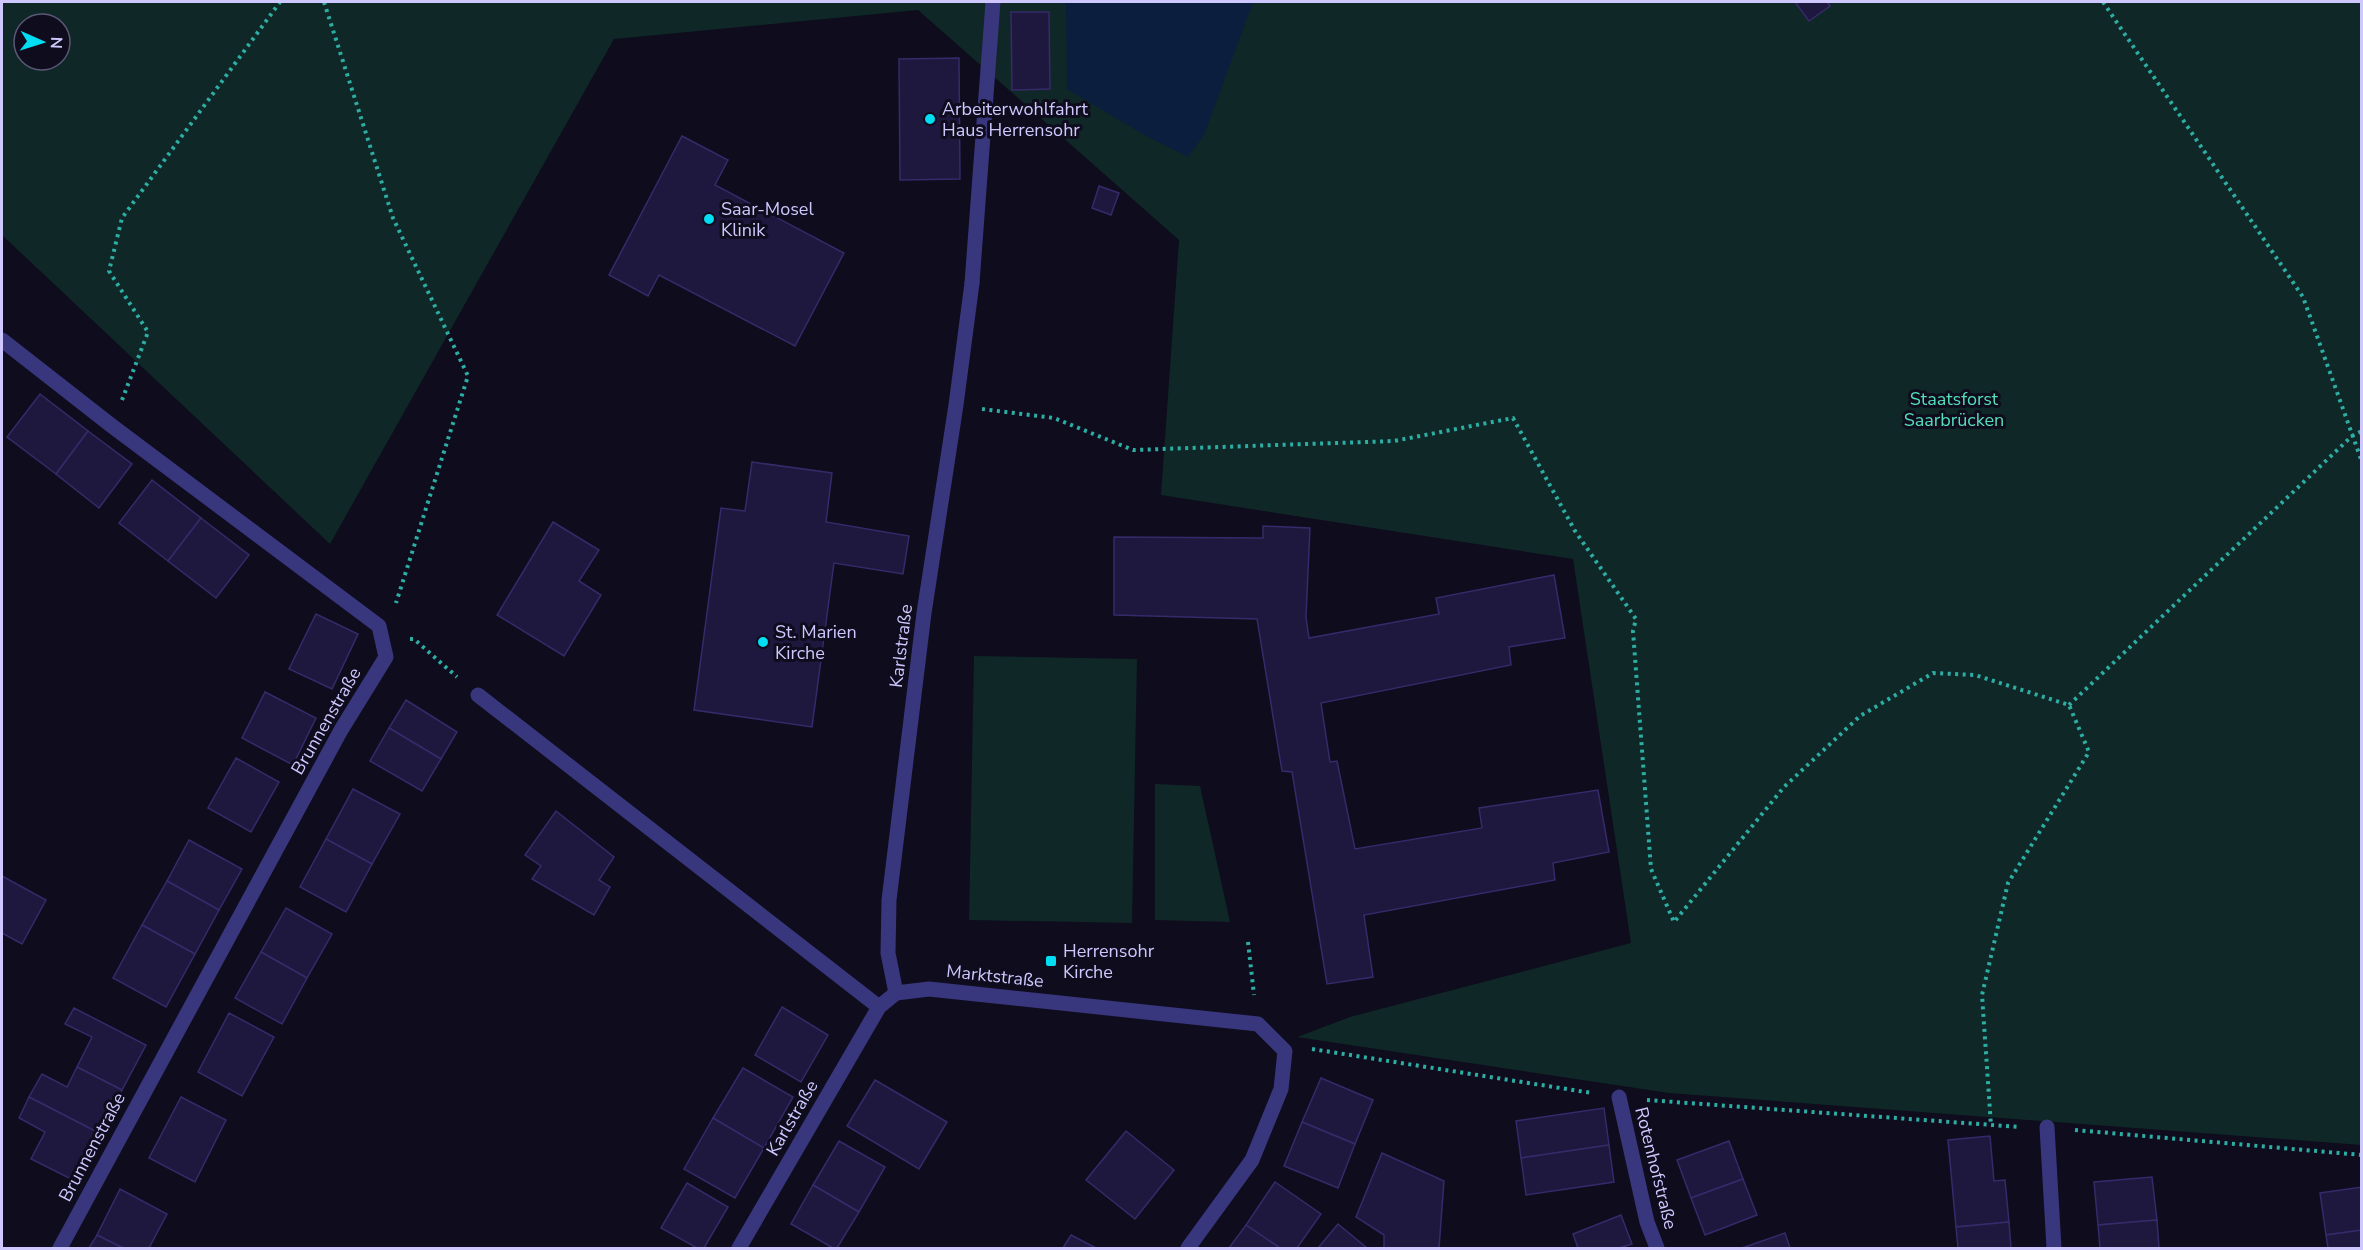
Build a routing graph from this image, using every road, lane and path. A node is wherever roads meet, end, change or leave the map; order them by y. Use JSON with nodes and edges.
{"nodes":[{"id":1,"x":280,"y":2,"type":"edge"},
{"id":2,"x":324,"y":2,"type":"edge"},
{"id":3,"x":993,"y":2,"type":"edge"},
{"id":4,"x":2103,"y":2,"type":"edge"},
{"id":5,"x":2,"y":340,"type":"edge"},
{"id":6,"x":956,"y":405,"type":"junction"},
{"id":7,"x":112,"y":426,"type":"junction"},
{"id":8,"x":2361,"y":431,"type":"edge"},
{"id":9,"x":2352,"y":436,"type":"junction"},
{"id":10,"x":2361,"y":462,"type":"edge"},
{"id":11,"x":384,"y":642,"type":"junction"},
{"id":12,"x":478,"y":695,"type":"joint"},
{"id":13,"x":2069,"y":705,"type":"junction"},
{"id":14,"x":1248,"y":942,"type":"dead end"},
{"id":15,"x":1251,"y":963,"type":"dead end"},
{"id":16,"x":896,"y":993,"type":"junction"},
{"id":17,"x":879,"y":1007,"type":"junction"},
{"id":18,"x":1323,"y":1051,"type":"dead end"},
{"id":19,"x":1619,"y":1097,"type":"junction"},
{"id":20,"x":1991,"y":1126,"type":"junction"},
{"id":21,"x":2047,"y":1127,"type":"junction"},
{"id":22,"x":2361,"y":1155,"type":"edge"},
{"id":23,"x":60,"y":1248,"type":"edge"},
{"id":24,"x":739,"y":1248,"type":"edge"},
{"id":25,"x":1188,"y":1248,"type":"edge"},
{"id":26,"x":1657,"y":1248,"type":"edge"},
{"id":27,"x":2054,"y":1248,"type":"edge"}],
"edges":[{"from":1,"to":7,"type":"path"},
{"from":2,"to":11,"type":"path"},
{"from":3,"to":6,"type":"street","name":"Karlstraße"},
{"from":4,"to":9,"type":"path"},
{"from":5,"to":7,"type":"street"},
{"from":6,"to":13,"type":"path"},
{"from":6,"to":16,"type":"street","name":"Karlstraße"},
{"from":7,"to":11,"type":"street"},
{"from":8,"to":9,"type":"path"},
{"from":9,"to":10,"type":"path"},
{"from":9,"to":13,"type":"path"},
{"from":11,"to":12,"type":"path"},
{"from":11,"to":23,"type":"street","name":"Brunnenstraße"},
{"from":12,"to":17,"type":"street"},
{"from":13,"to":20,"type":"path"},
{"from":14,"to":15,"type":"path"},
{"from":16,"to":17,"type":"street","name":"Karlstraße"},
{"from":16,"to":25,"type":"street","name":"Marktstraße"},
{"from":17,"to":24,"type":"street","name":"Karlstraße"},
{"from":18,"to":19,"type":"path"},
{"from":19,"to":20,"type":"path"},
{"from":19,"to":26,"type":"street","name":"Rotenhofstraße"},
{"from":20,"to":21,"type":"path"},
{"from":21,"to":22,"type":"path"},
{"from":21,"to":27,"type":"street"}]}
